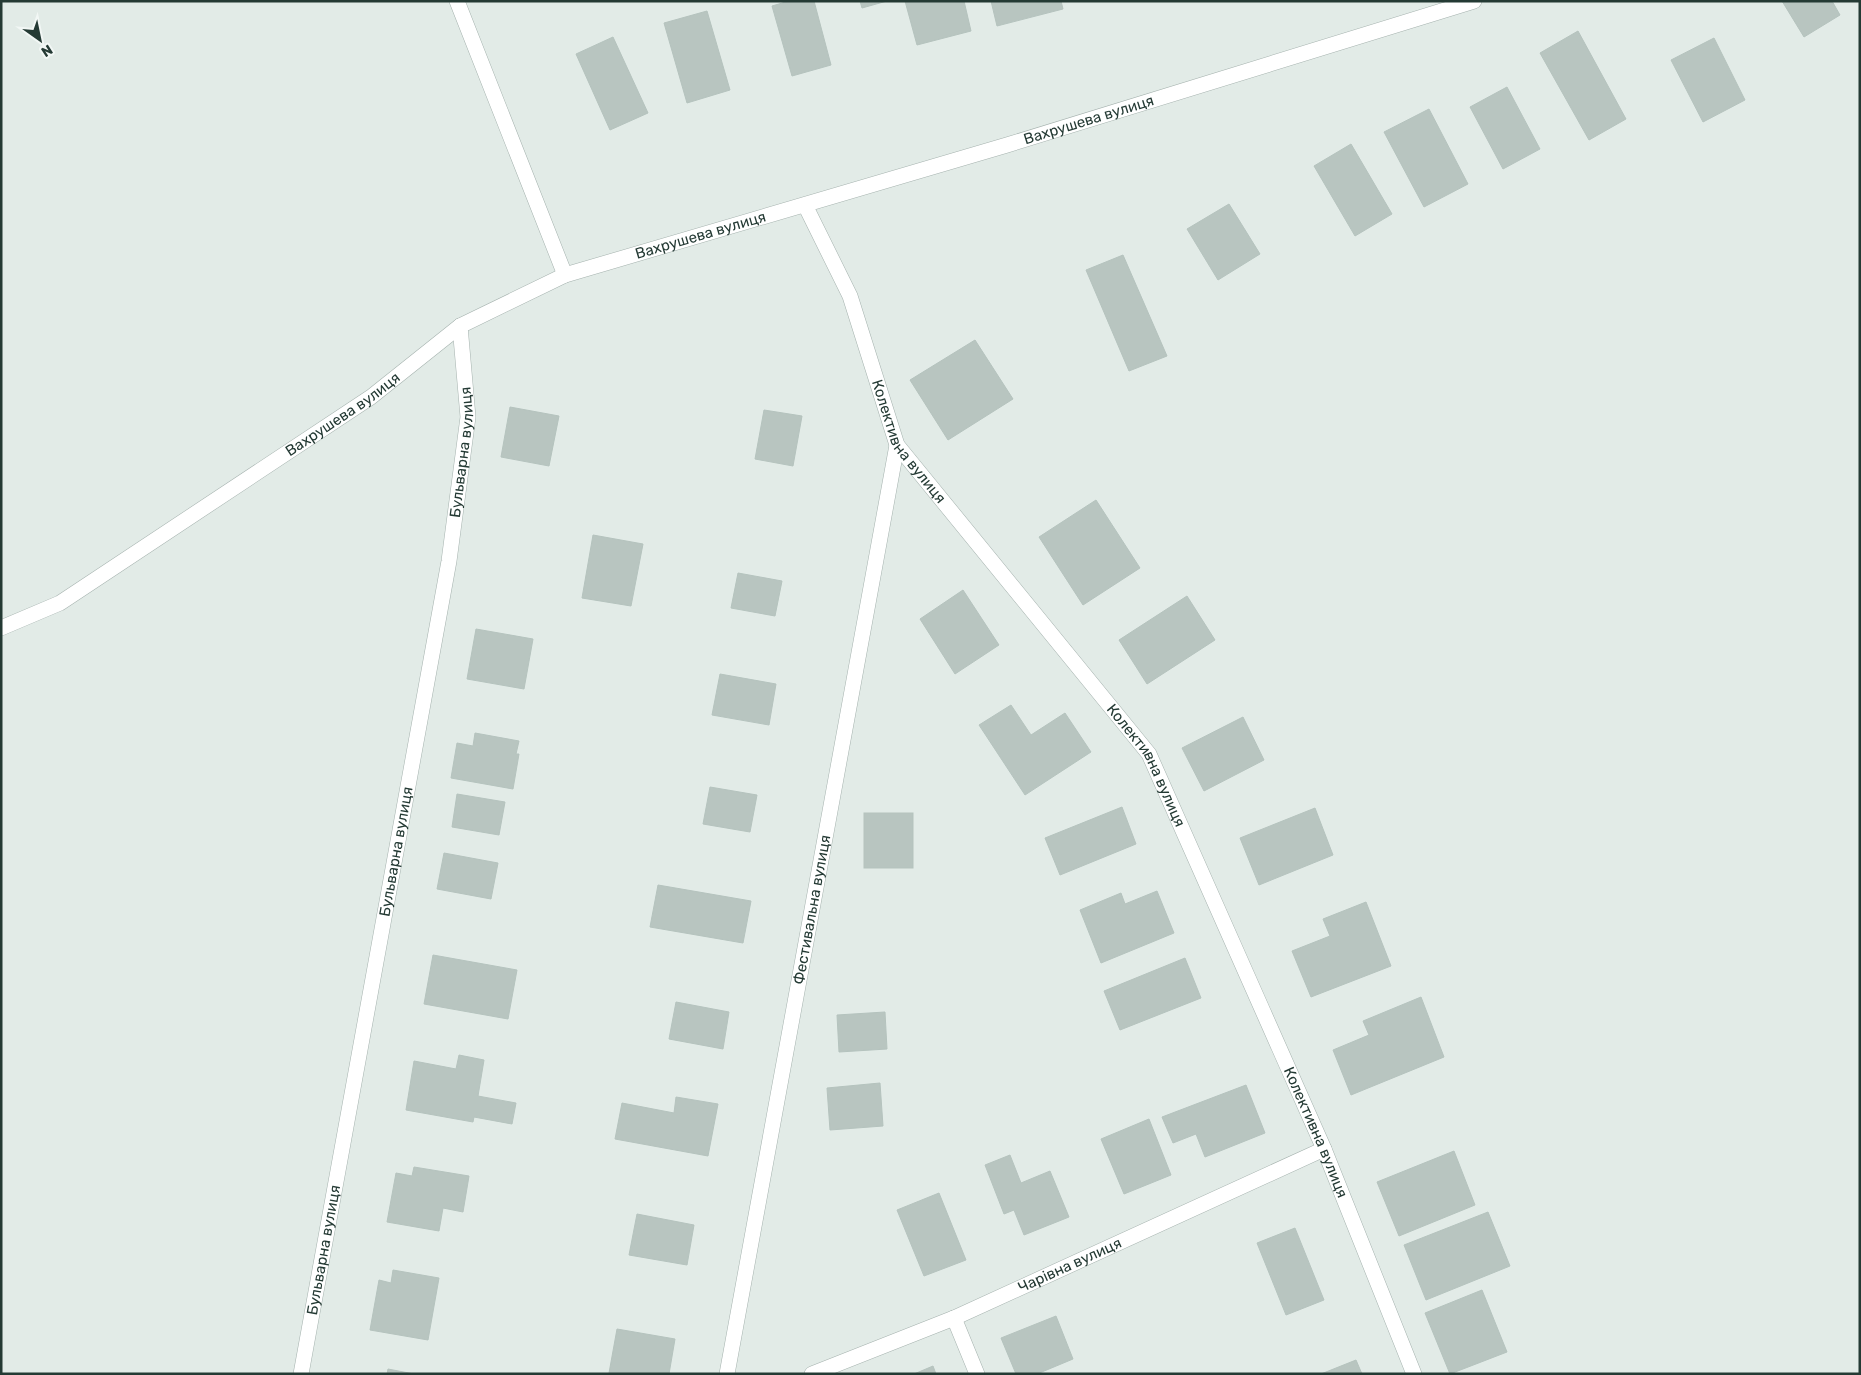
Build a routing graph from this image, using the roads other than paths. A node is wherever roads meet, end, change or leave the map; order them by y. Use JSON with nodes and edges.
{"nodes":[{"id":1,"x":457,"y":1,"type":"edge"},
{"id":2,"x":1474,"y":1,"type":"edge"},
{"id":3,"x":805,"y":205,"type":"junction"},
{"id":4,"x":565,"y":276,"type":"junction"},
{"id":5,"x":460,"y":326,"type":"junction"},
{"id":6,"x":897,"y":445,"type":"junction"},
{"id":7,"x":1,"y":628,"type":"edge"},
{"id":8,"x":1324,"y":1149,"type":"junction"},
{"id":9,"x":954,"y":1318,"type":"junction"},
{"id":10,"x":300,"y":1374,"type":"edge"},
{"id":11,"x":727,"y":1374,"type":"edge"},
{"id":12,"x":812,"y":1374,"type":"edge"},
{"id":13,"x":977,"y":1374,"type":"edge"},
{"id":14,"x":1414,"y":1374,"type":"edge"}],
"edges":[{"from":1,"to":4,"type":"street"},
{"from":2,"to":3,"type":"street","name":"Вахрушева вулиця"},
{"from":3,"to":4,"type":"street","name":"Вахрушева вулиця"},
{"from":3,"to":6,"type":"street","name":"Колективна вулиця"},
{"from":4,"to":5,"type":"street","name":"Вахрушева вулиця"},
{"from":5,"to":7,"type":"street","name":"Вахрушева вулиця"},
{"from":5,"to":10,"type":"street","name":"Бульварна вулиця"},
{"from":6,"to":8,"type":"street","name":"Колективна вулиця"},
{"from":6,"to":11,"type":"street","name":"Фестивальна вулиця"},
{"from":8,"to":9,"type":"street","name":"Чарівна вулиця"},
{"from":8,"to":14,"type":"street","name":"Колективна вулиця"},
{"from":9,"to":12,"type":"street","name":"Чарівна вулиця"},
{"from":9,"to":13,"type":"street"}]}
